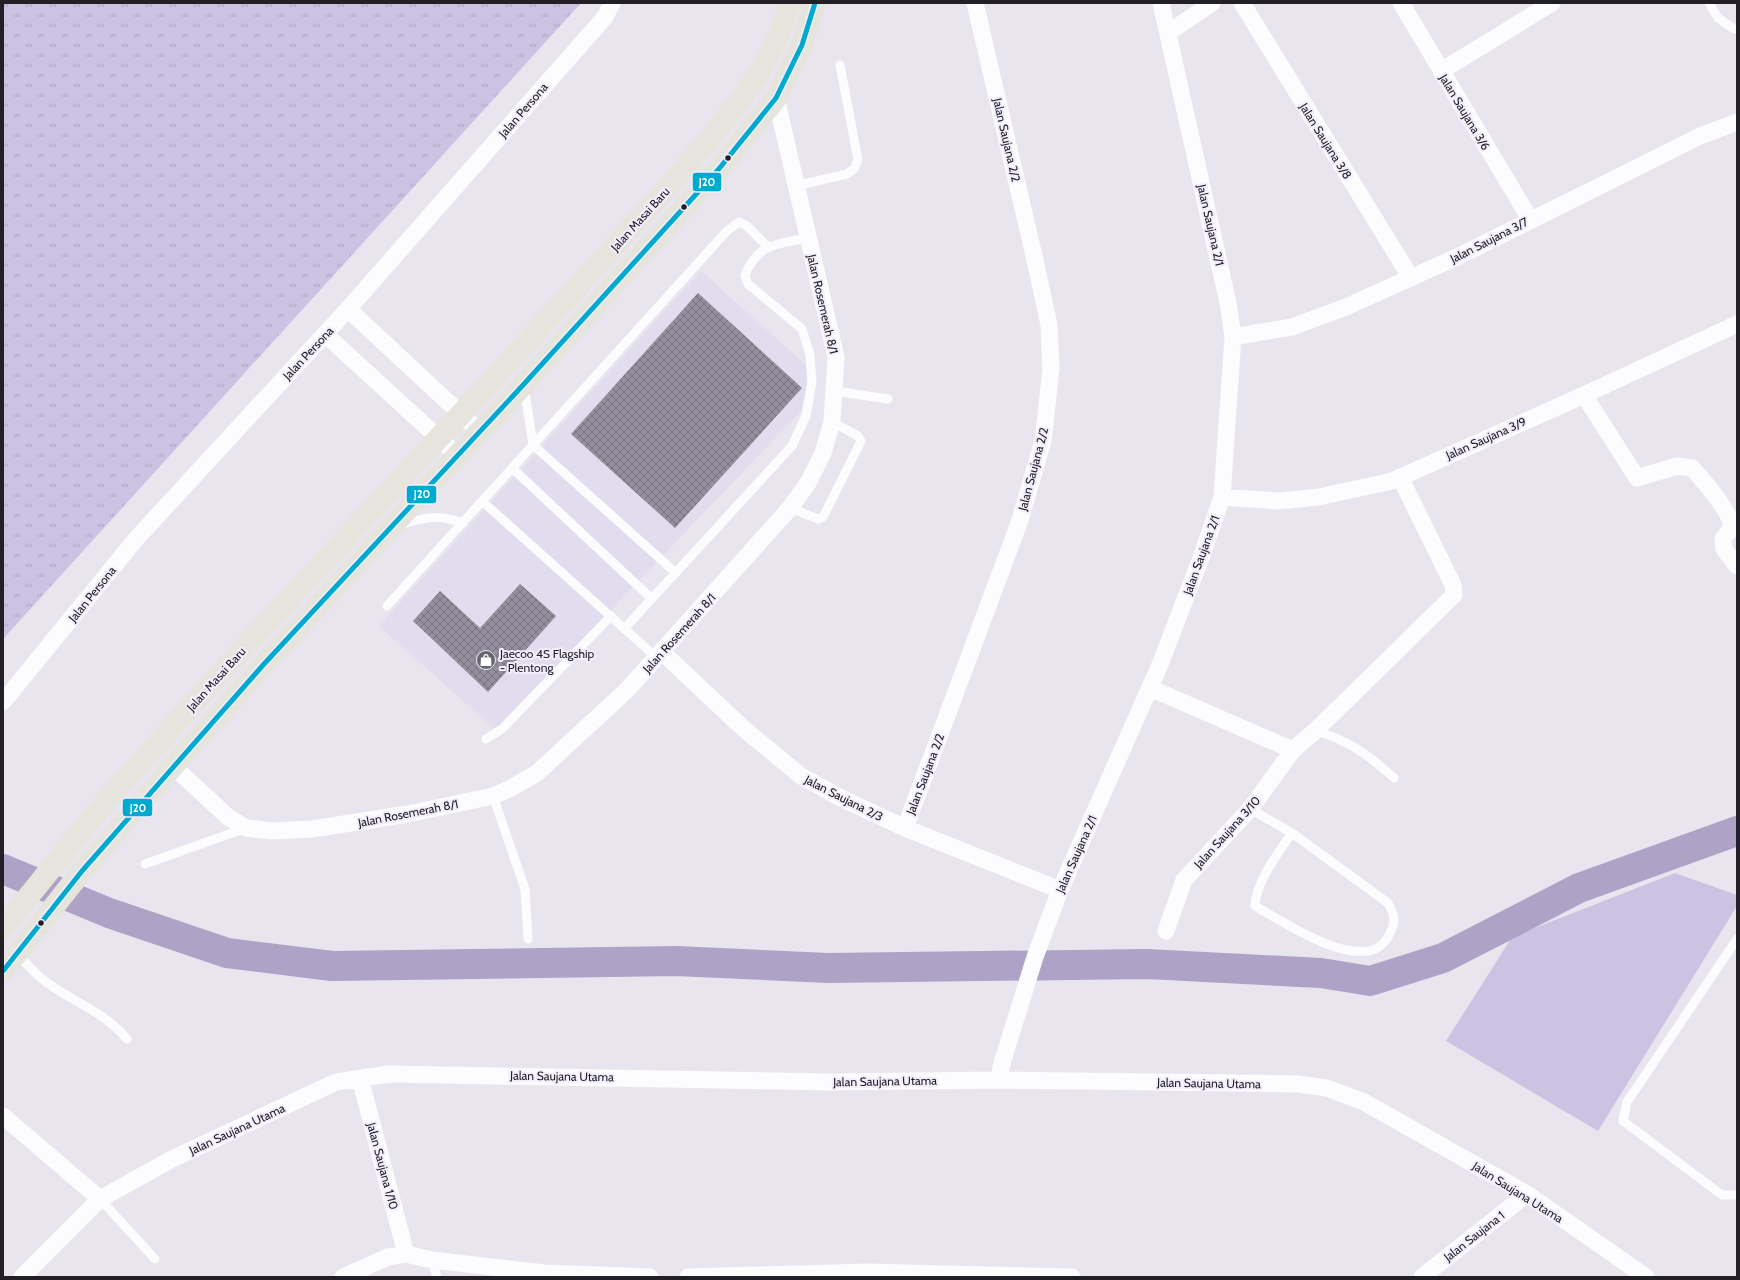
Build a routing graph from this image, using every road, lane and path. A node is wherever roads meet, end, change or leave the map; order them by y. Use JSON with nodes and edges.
{"nodes":[{"id":1,"x":612,"y":3,"type":"edge"},
{"id":2,"x":790,"y":3,"type":"edge"},
{"id":3,"x":815,"y":3,"type":"edge"},
{"id":4,"x":974,"y":3,"type":"edge"},
{"id":5,"x":1161,"y":3,"type":"edge"},
{"id":6,"x":1212,"y":3,"type":"edge"},
{"id":7,"x":1242,"y":3,"type":"edge"},
{"id":8,"x":1401,"y":3,"type":"edge"},
{"id":9,"x":1552,"y":3,"type":"edge"},
{"id":10,"x":1709,"y":3,"type":"edge"},
{"id":11,"x":1734,"y":29,"type":"dead end"},
{"id":12,"x":1168,"y":33,"type":"junction"},
{"id":13,"x":840,"y":65,"type":"dead end"},
{"id":14,"x":1441,"y":71,"type":"junction"},
{"id":15,"x":776,"y":98,"type":"junction"},
{"id":16,"x":1737,"y":122,"type":"edge"},
{"id":17,"x":795,"y":186,"type":"junction"},
{"id":18,"x":1530,"y":219,"type":"junction"},
{"id":19,"x":807,"y":238,"type":"junction"},
{"id":20,"x":768,"y":246,"type":"junction"},
{"id":21,"x":1411,"y":278,"type":"junction"},
{"id":22,"x":348,"y":309,"type":"junction"},
{"id":23,"x":1737,"y":324,"type":"edge"},
{"id":24,"x":325,"y":334,"type":"junction"},
{"id":25,"x":1233,"y":337,"type":"junction"},
{"id":26,"x":524,"y":384,"type":"junction"},
{"id":27,"x":834,"y":391,"type":"junction"},
{"id":28,"x":1584,"y":395,"type":"junction"},
{"id":29,"x":888,"y":399,"type":"dead end"},
{"id":30,"x":461,"y":414,"type":"junction"},
{"id":31,"x":832,"y":422,"type":"junction"},
{"id":32,"x":479,"y":431,"type":"junction"},
{"id":33,"x":438,"y":438,"type":"junction"},
{"id":34,"x":533,"y":445,"type":"junction"},
{"id":35,"x":457,"y":455,"type":"junction"},
{"id":36,"x":512,"y":468,"type":"junction"},
{"id":37,"x":1400,"y":477,"type":"junction"},
{"id":38,"x":1222,"y":497,"type":"junction"},
{"id":39,"x":482,"y":501,"type":"junction"},
{"id":40,"x":790,"y":508,"type":"junction"},
{"id":41,"x":462,"y":523,"type":"junction"},
{"id":42,"x":390,"y":528,"type":"junction"},
{"id":43,"x":1737,"y":566,"type":"edge"},
{"id":44,"x":676,"y":573,"type":"junction"},
{"id":45,"x":652,"y":599,"type":"junction"},
{"id":46,"x":387,"y":606,"type":"dead end"},
{"id":47,"x":611,"y":616,"type":"junction"},
{"id":48,"x":624,"y":628,"type":"junction"},
{"id":49,"x":659,"y":655,"type":"junction"},
{"id":50,"x":1150,"y":688,"type":"junction"},
{"id":51,"x":3,"y":702,"type":"edge"},
{"id":52,"x":1315,"y":731,"type":"junction"},
{"id":53,"x":486,"y":739,"type":"dead end"},
{"id":54,"x":1293,"y":750,"type":"junction"},
{"id":55,"x":173,"y":766,"type":"junction"},
{"id":56,"x":135,"y":768,"type":"junction"},
{"id":57,"x":1394,"y":778,"type":"dead end"},
{"id":58,"x":493,"y":796,"type":"junction"},
{"id":59,"x":1250,"y":809,"type":"junction"},
{"id":60,"x":246,"y":828,"type":"junction"},
{"id":61,"x":905,"y":828,"type":"junction"},
{"id":62,"x":1292,"y":833,"type":"junction"},
{"id":63,"x":145,"y":864,"type":"dead end"},
{"id":64,"x":1060,"y":890,"type":"junction"},
{"id":65,"x":8,"y":922,"type":"edge"},
{"id":66,"x":1166,"y":930,"type":"dead end"},
{"id":67,"x":1737,"y":939,"type":"edge"},
{"id":68,"x":528,"y":940,"type":"dead end"},
{"id":69,"x":16,"y":954,"type":"junction"},
{"id":70,"x":3,"y":971,"type":"edge"},
{"id":71,"x":127,"y":1039,"type":"dead end"},
{"id":72,"x":360,"y":1078,"type":"junction"},
{"id":73,"x":998,"y":1080,"type":"junction"},
{"id":74,"x":3,"y":1116,"type":"edge"},
{"id":75,"x":1737,"y":1195,"type":"edge"},
{"id":76,"x":100,"y":1199,"type":"junction"},
{"id":77,"x":1517,"y":1202,"type":"junction"},
{"id":78,"x":406,"y":1254,"type":"junction"},
{"id":79,"x":155,"y":1259,"type":"dead end"},
{"id":80,"x":432,"y":1260,"type":"junction"},
{"id":81,"x":868,"y":1274,"type":"edge"},
{"id":82,"x":22,"y":1277,"type":"edge"},
{"id":83,"x":343,"y":1277,"type":"edge"},
{"id":84,"x":437,"y":1277,"type":"edge"},
{"id":85,"x":650,"y":1277,"type":"edge"},
{"id":86,"x":688,"y":1277,"type":"edge"},
{"id":87,"x":1072,"y":1277,"type":"edge"},
{"id":88,"x":1422,"y":1277,"type":"edge"},
{"id":89,"x":1646,"y":1277,"type":"edge"}],
"edges":[{"from":1,"to":22,"type":"street","name":"Jalan Persona"},
{"from":2,"to":30,"type":"main road","name":"Jalan Masai Baru"},
{"from":3,"to":15,"type":"main road","name":"Jalan Masai Baru"},
{"from":4,"to":61,"type":"street","name":"Jalan Saujana 2/2"},
{"from":5,"to":12,"type":"street","name":"Jalan Saujana 2/1"},
{"from":6,"to":12,"type":"street"},
{"from":7,"to":21,"type":"street","name":"Jalan Saujana 3/8"},
{"from":8,"to":14,"type":"street","name":"Jalan Saujana 3/6"},
{"from":9,"to":14,"type":"street"},
{"from":10,"to":11,"type":"lane"},
{"from":12,"to":25,"type":"street","name":"Jalan Saujana 2/1"},
{"from":13,"to":17,"type":"lane"},
{"from":14,"to":18,"type":"street","name":"Jalan Saujana 3/6"},
{"from":15,"to":17,"type":"street","name":"Jalan Rosemerah 8/1"},
{"from":15,"to":26,"type":"main road","name":"Jalan Masai Baru"},
{"from":16,"to":18,"type":"street","name":"Jalan Saujana 3/7"},
{"from":17,"to":19,"type":"street","name":"Jalan Rosemerah 8/1"},
{"from":18,"to":21,"type":"street","name":"Jalan Saujana 3/7"},
{"from":19,"to":20,"type":"lane"},
{"from":19,"to":27,"type":"street","name":"Jalan Rosemerah 8/1"},
{"from":20,"to":34,"type":"lane"},
{"from":20,"to":44,"type":"lane"},
{"from":21,"to":25,"type":"street","name":"Jalan Saujana 3/7"},
{"from":22,"to":24,"type":"street","name":"Jalan Persona"},
{"from":22,"to":30,"type":"street"},
{"from":23,"to":28,"type":"street","name":"Jalan Saujana 3/9"},
{"from":24,"to":33,"type":"street"},
{"from":24,"to":51,"type":"street","name":"Jalan Persona"},
{"from":25,"to":38,"type":"street","name":"Jalan Saujana 2/1"},
{"from":26,"to":32,"type":"main road","name":"Jalan Masai Baru"},
{"from":26,"to":34,"type":"lane"},
{"from":27,"to":29,"type":"lane"},
{"from":27,"to":31,"type":"street","name":"Jalan Rosemerah 8/1"},
{"from":28,"to":37,"type":"street","name":"Jalan Saujana 3/9"},
{"from":28,"to":43,"type":"street"},
{"from":30,"to":32,"type":"street"},
{"from":30,"to":33,"type":"main road","name":"Jalan Masai Baru"},
{"from":31,"to":40,"type":"street","name":"Jalan Rosemerah 8/1"},
{"from":31,"to":40,"type":"lane"},
{"from":32,"to":35,"type":"main road","name":"Jalan Masai Baru"},
{"from":33,"to":35,"type":"street"},
{"from":33,"to":56,"type":"main road","name":"Jalan Masai Baru"},
{"from":34,"to":36,"type":"lane"},
{"from":34,"to":44,"type":"lane"},
{"from":35,"to":42,"type":"main road","name":"Jalan Masai Baru"},
{"from":36,"to":39,"type":"lane"},
{"from":36,"to":45,"type":"lane"},
{"from":37,"to":38,"type":"street","name":"Jalan Saujana 3/9"},
{"from":37,"to":52,"type":"street","name":"Jalan Saujana 3/10"},
{"from":38,"to":50,"type":"street","name":"Jalan Saujana 2/1"},
{"from":39,"to":41,"type":"lane"},
{"from":39,"to":47,"type":"lane"},
{"from":40,"to":49,"type":"street","name":"Jalan Rosemerah 8/1"},
{"from":41,"to":42,"type":"lane"},
{"from":41,"to":46,"type":"lane"},
{"from":42,"to":55,"type":"main road","name":"Jalan Masai Baru"},
{"from":44,"to":45,"type":"lane"},
{"from":45,"to":48,"type":"lane"},
{"from":47,"to":48,"type":"lane"},
{"from":47,"to":53,"type":"lane"},
{"from":48,"to":49,"type":"lane"},
{"from":49,"to":58,"type":"street","name":"Jalan Rosemerah 8/1"},
{"from":49,"to":61,"type":"street","name":"Jalan Saujana 2/3"},
{"from":50,"to":54,"type":"street"},
{"from":50,"to":64,"type":"street","name":"Jalan Saujana 2/1"},
{"from":52,"to":54,"type":"street","name":"Jalan Saujana 3/10"},
{"from":52,"to":57,"type":"lane"},
{"from":54,"to":59,"type":"street","name":"Jalan Saujana 3/10"},
{"from":55,"to":56,"type":"main road"},
{"from":55,"to":60,"type":"street","name":"Jalan Rosemerah 8/1"},
{"from":55,"to":69,"type":"main road","name":"Jalan Masai Baru"},
{"from":56,"to":65,"type":"main road","name":"Jalan Masai Baru"},
{"from":58,"to":60,"type":"street","name":"Jalan Rosemerah 8/1"},
{"from":58,"to":68,"type":"lane"},
{"from":59,"to":62,"type":"lane"},
{"from":59,"to":66,"type":"street","name":"Jalan Saujana 3/10"},
{"from":60,"to":63,"type":"lane"},
{"from":61,"to":64,"type":"street","name":"Jalan Saujana 2/3"},
{"from":62,"to":62,"type":"lane"},
{"from":64,"to":73,"type":"street","name":"Jalan Saujana 2/1"},
{"from":67,"to":75,"type":"lane"},
{"from":69,"to":70,"type":"main road","name":"Jalan Masai Baru"},
{"from":69,"to":71,"type":"lane"},
{"from":72,"to":73,"type":"street","name":"Jalan Saujana Utama"},
{"from":72,"to":76,"type":"street","name":"Jalan Saujana Utama"},
{"from":72,"to":78,"type":"street","name":"Jalan Saujana 1/10"},
{"from":73,"to":77,"type":"street","name":"Jalan Saujana Utama"},
{"from":74,"to":76,"type":"street"},
{"from":76,"to":79,"type":"lane"},
{"from":76,"to":82,"type":"street","name":"Jalan Saujana Utama"},
{"from":77,"to":88,"type":"street","name":"Jalan Saujana 1"},
{"from":77,"to":89,"type":"street","name":"Jalan Saujana Utama"},
{"from":78,"to":80,"type":"street"},
{"from":78,"to":83,"type":"street"},
{"from":80,"to":84,"type":"lane"},
{"from":80,"to":85,"type":"street"},
{"from":81,"to":86,"type":"street"},
{"from":81,"to":87,"type":"street"}]}
